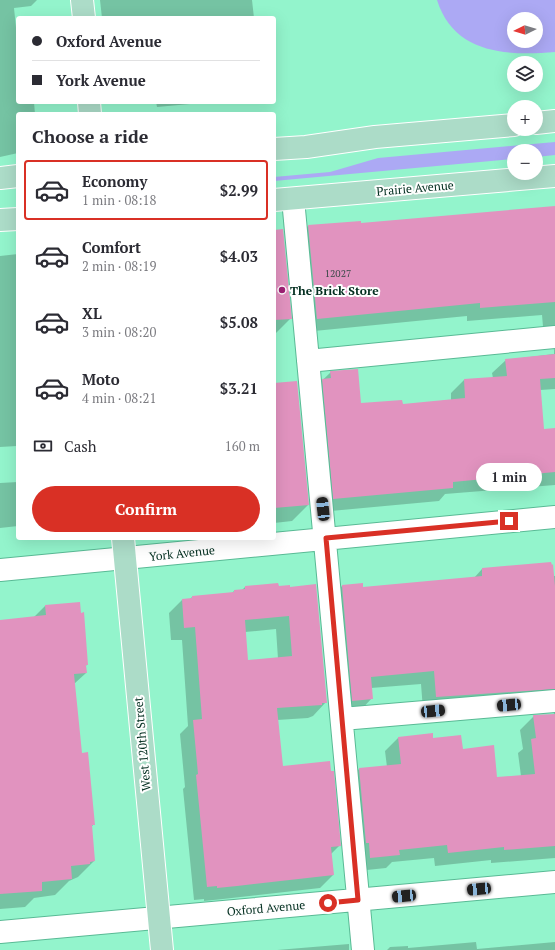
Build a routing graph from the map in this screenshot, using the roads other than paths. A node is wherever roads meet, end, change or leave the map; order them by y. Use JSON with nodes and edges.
{"nodes":[{"id":1,"x":82,"y":0,"type":"edge"},
{"id":2,"x":84,"y":16,"type":"edge"},
{"id":3,"x":555,"y":121,"type":"edge"},
{"id":4,"x":543,"y":122,"type":"edge"},
{"id":5,"x":507,"y":126,"type":"edge"},
{"id":6,"x":276,"y":149,"type":"edge"},
{"id":7,"x":16,"y":176,"type":"edge"},
{"id":8,"x":555,"y":176,"type":"edge"},
{"id":9,"x":0,"y":178,"type":"edge"},
{"id":10,"x":284,"y":200,"type":"edge"},
{"id":11,"x":16,"y":218,"type":"edge"},
{"id":12,"x":0,"y":220,"type":"edge"},
{"id":13,"x":555,"y":337,"type":"edge"},
{"id":14,"x":308,"y":361,"type":"junction"},
{"id":15,"x":555,"y":517,"type":"edge"},
{"id":16,"x":326,"y":538,"type":"junction"},
{"id":17,"x":124,"y":548,"type":"edge"},
{"id":18,"x":0,"y":570,"type":"edge"},
{"id":19,"x":555,"y":700,"type":"edge"},
{"id":20,"x":342,"y":719,"type":"junction"},
{"id":21,"x":555,"y":882,"type":"edge"},
{"id":22,"x":358,"y":900,"type":"junction"},
{"id":23,"x":159,"y":918,"type":"junction"},
{"id":24,"x":0,"y":932,"type":"edge"},
{"id":25,"x":162,"y":950,"type":"edge"},
{"id":26,"x":363,"y":950,"type":"edge"}],
"edges":[{"from":1,"to":2,"type":"main road"},
{"from":3,"to":4,"type":"main road"},
{"from":5,"to":6,"type":"main road"},
{"from":7,"to":9,"type":"main road"},
{"from":8,"to":10,"type":"main road","name":"Prairie Avenue"},
{"from":10,"to":14,"type":"street"},
{"from":11,"to":12,"type":"main road"},
{"from":13,"to":14,"type":"street"},
{"from":14,"to":16,"type":"street"},
{"from":15,"to":16,"type":"street","name":"York Avenue"},
{"from":16,"to":17,"type":"street","name":"York Avenue"},
{"from":16,"to":20,"type":"street"},
{"from":17,"to":18,"type":"street","name":"York Avenue"},
{"from":17,"to":23,"type":"main road","name":"West 120th Street"},
{"from":19,"to":20,"type":"street"},
{"from":20,"to":22,"type":"street"},
{"from":21,"to":22,"type":"street","name":"Oxford Avenue"},
{"from":22,"to":23,"type":"street","name":"Oxford Avenue"},
{"from":22,"to":26,"type":"street"},
{"from":23,"to":24,"type":"street","name":"Oxford Avenue"},
{"from":23,"to":25,"type":"main road","name":"West 120th Street"}]}
